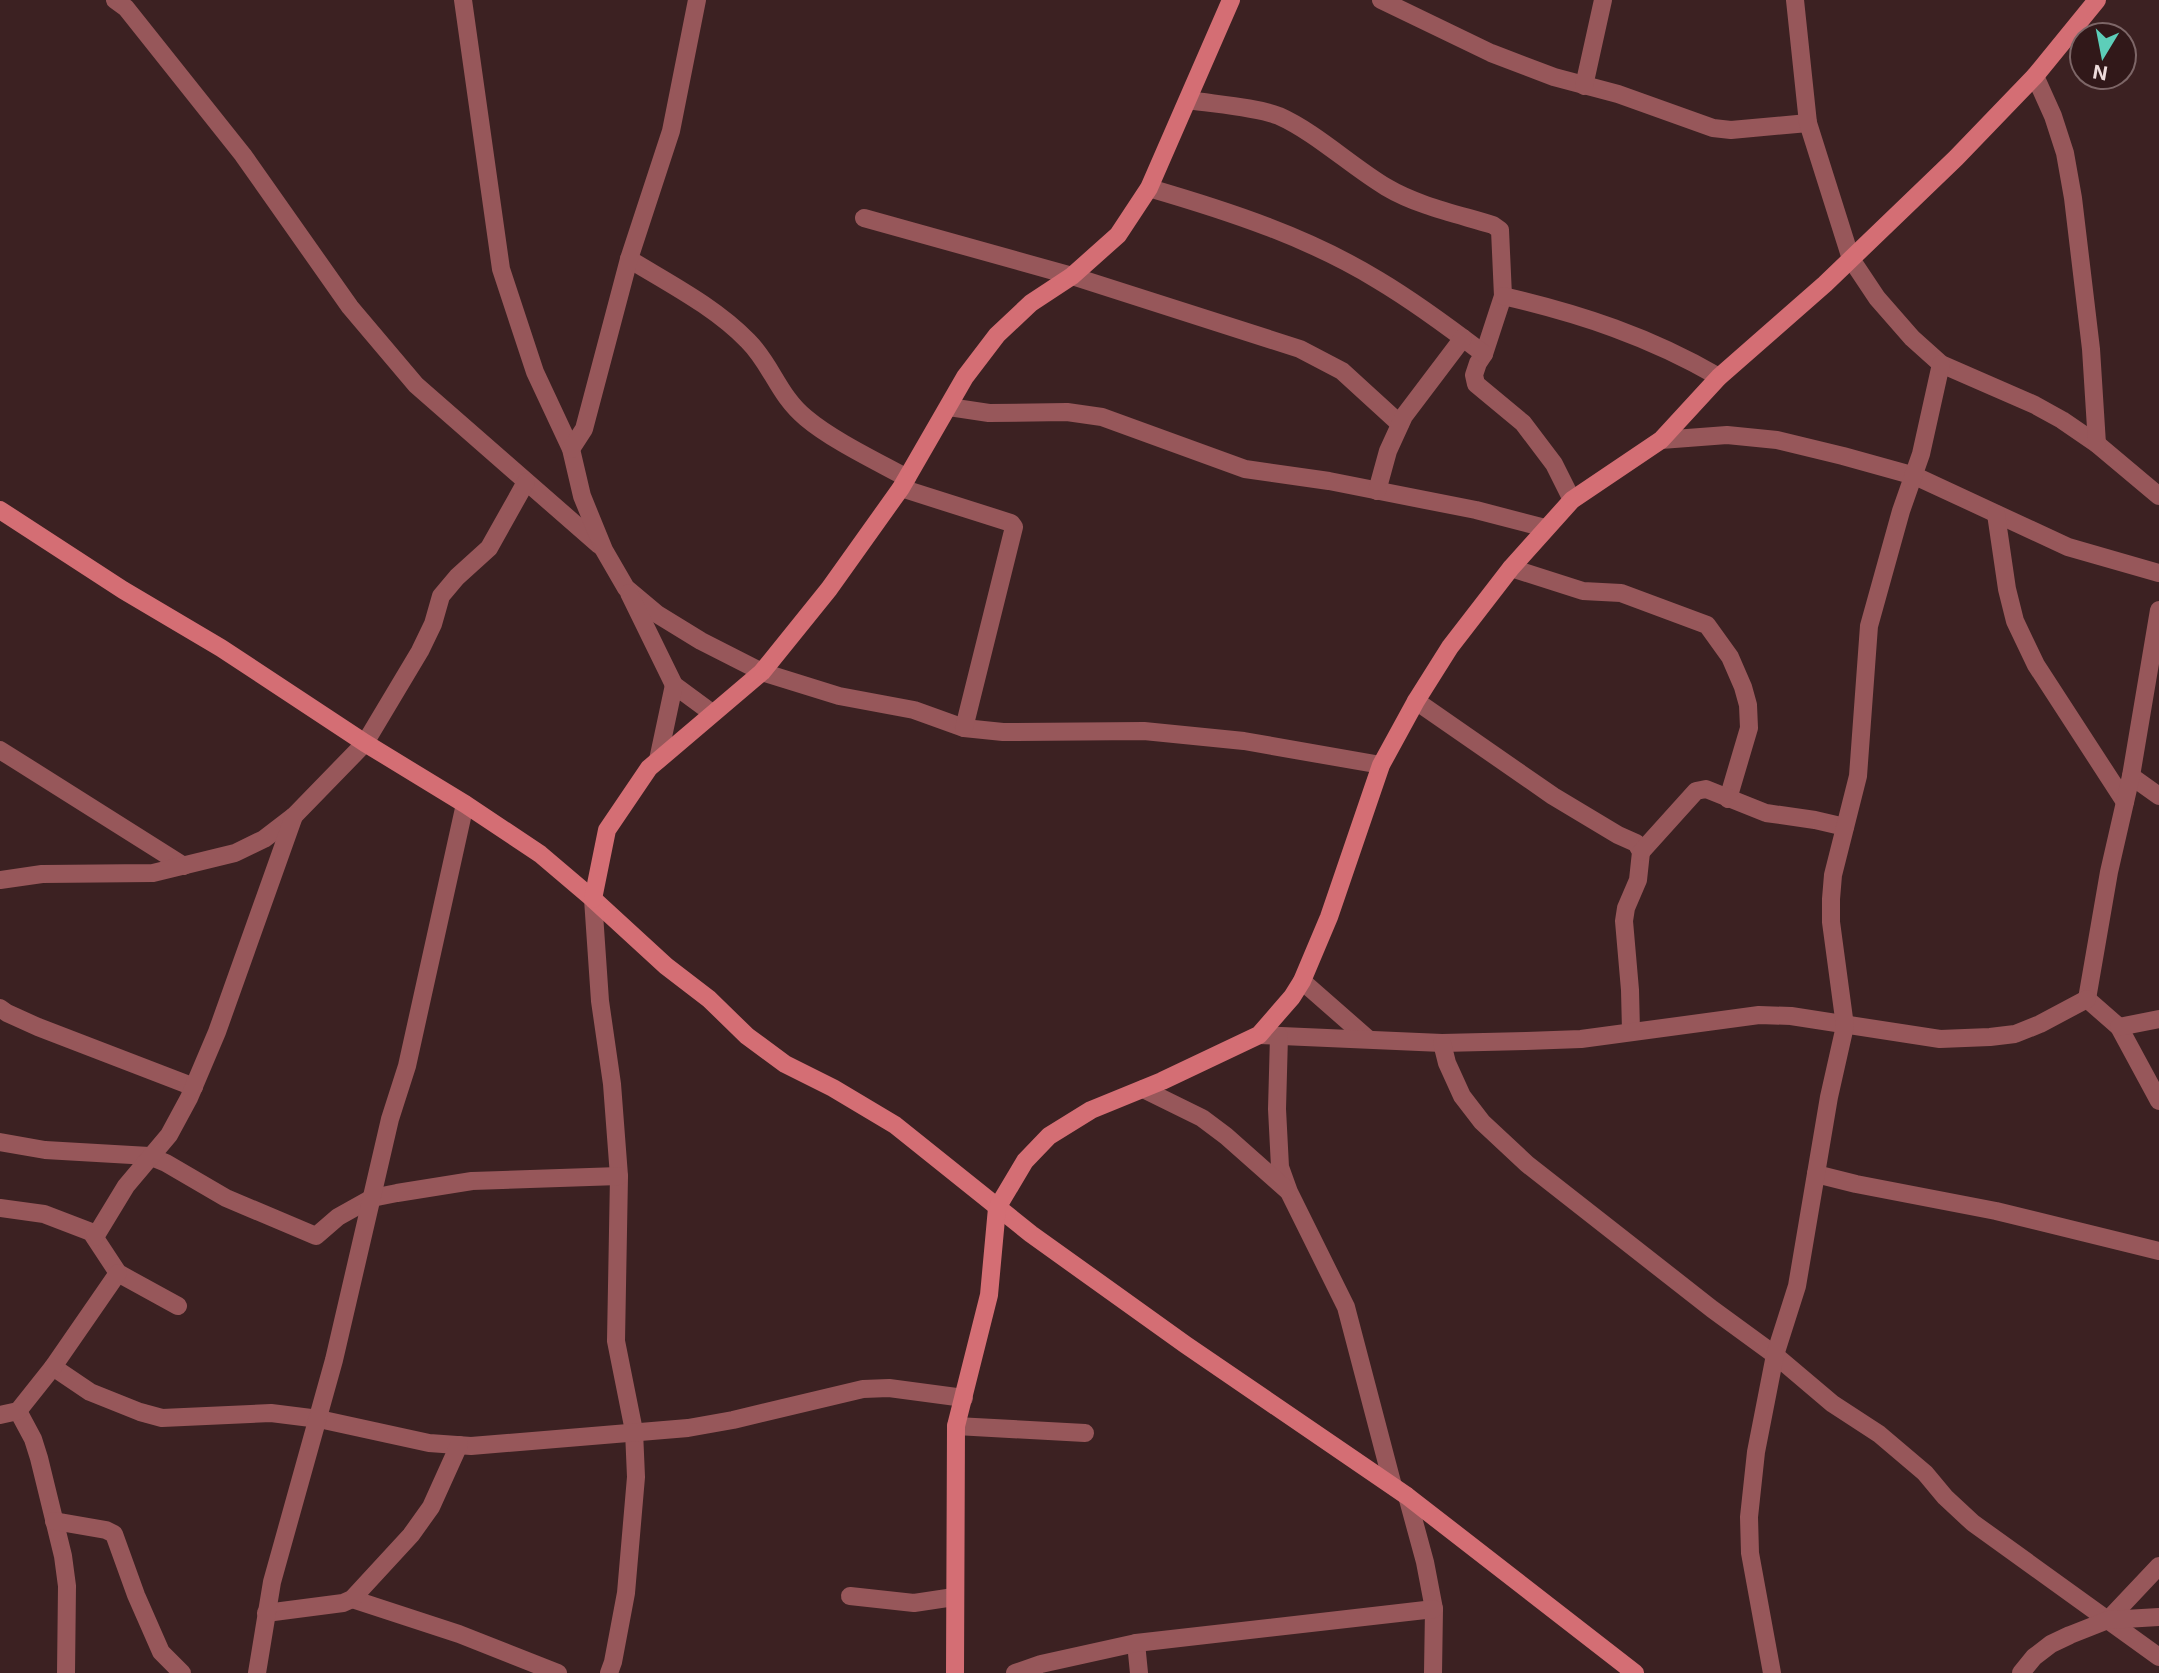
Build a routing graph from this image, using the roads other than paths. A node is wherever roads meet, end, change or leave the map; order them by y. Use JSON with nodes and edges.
{"nodes":[{"id":1,"x":116,"y":0,"type":"edge"},
{"id":2,"x":463,"y":0,"type":"edge"},
{"id":3,"x":697,"y":0,"type":"edge"},
{"id":4,"x":1231,"y":0,"type":"edge"},
{"id":5,"x":1381,"y":0,"type":"edge"},
{"id":6,"x":1603,"y":0,"type":"edge"},
{"id":7,"x":1795,"y":0,"type":"edge"},
{"id":8,"x":2097,"y":0,"type":"edge"},
{"id":9,"x":2035,"y":76,"type":"junction"},
{"id":10,"x":1584,"y":86,"type":"junction"},
{"id":11,"x":1189,"y":100,"type":"junction"},
{"id":12,"x":1808,"y":124,"type":"junction"},
{"id":13,"x":1149,"y":188,"type":"junction"},
{"id":14,"x":864,"y":219,"type":"dead end"},
{"id":15,"x":629,"y":259,"type":"junction"},
{"id":16,"x":1851,"y":259,"type":"junction"},
{"id":17,"x":1073,"y":276,"type":"junction"},
{"id":18,"x":1503,"y":296,"type":"junction"},
{"id":19,"x":1464,"y":338,"type":"junction"},
{"id":20,"x":1484,"y":354,"type":"junction"},
{"id":21,"x":1941,"y":364,"type":"junction"},
{"id":22,"x":1719,"y":377,"type":"junction"},
{"id":23,"x":949,"y":407,"type":"junction"},
{"id":24,"x":1400,"y":424,"type":"junction"},
{"id":25,"x":1661,"y":440,"type":"junction"},
{"id":26,"x":2096,"y":444,"type":"junction"},
{"id":27,"x":570,"y":449,"type":"junction"},
{"id":28,"x":1915,"y":476,"type":"junction"},
{"id":29,"x":526,"y":482,"type":"junction"},
{"id":30,"x":904,"y":483,"type":"junction"},
{"id":31,"x":1377,"y":491,"type":"junction"},
{"id":32,"x":2159,"y":496,"type":"edge"},
{"id":33,"x":1572,"y":500,"type":"junction"},
{"id":34,"x":0,"y":510,"type":"edge"},
{"id":35,"x":1996,"y":514,"type":"junction"},
{"id":36,"x":1545,"y":528,"type":"junction"},
{"id":37,"x":604,"y":550,"type":"junction"},
{"id":38,"x":1511,"y":568,"type":"junction"},
{"id":39,"x":2159,"y":573,"type":"edge"},
{"id":40,"x":626,"y":588,"type":"junction"},
{"id":41,"x":2159,"y":610,"type":"edge"},
{"id":42,"x":762,"y":672,"type":"junction"},
{"id":43,"x":674,"y":685,"type":"junction"},
{"id":44,"x":1416,"y":701,"type":"junction"},
{"id":45,"x":712,"y":713,"type":"junction"},
{"id":46,"x":964,"y":728,"type":"junction"},
{"id":47,"x":365,"y":743,"type":"junction"},
{"id":48,"x":0,"y":750,"type":"edge"},
{"id":49,"x":658,"y":760,"type":"junction"},
{"id":50,"x":1381,"y":765,"type":"junction"},
{"id":51,"x":2131,"y":776,"type":"junction"},
{"id":52,"x":2159,"y":796,"type":"edge"},
{"id":53,"x":1728,"y":799,"type":"junction"},
{"id":54,"x":2125,"y":802,"type":"junction"},
{"id":55,"x":465,"y":804,"type":"junction"},
{"id":56,"x":294,"y":816,"type":"junction"},
{"id":57,"x":1844,"y":827,"type":"junction"},
{"id":58,"x":1641,"y":852,"type":"junction"},
{"id":59,"x":184,"y":866,"type":"junction"},
{"id":60,"x":0,"y":880,"type":"edge"},
{"id":61,"x":593,"y":899,"type":"junction"},
{"id":62,"x":1301,"y":981,"type":"junction"},
{"id":63,"x":2087,"y":999,"type":"junction"},
{"id":64,"x":0,"y":1008,"type":"edge"},
{"id":65,"x":2159,"y":1019,"type":"edge"},
{"id":66,"x":1845,"y":1026,"type":"junction"},
{"id":67,"x":2119,"y":1027,"type":"junction"},
{"id":68,"x":1631,"y":1031,"type":"junction"},
{"id":69,"x":1259,"y":1035,"type":"junction"},
{"id":70,"x":1279,"y":1036,"type":"junction"},
{"id":71,"x":1367,"y":1038,"type":"junction"},
{"id":72,"x":1442,"y":1043,"type":"junction"},
{"id":73,"x":194,"y":1087,"type":"junction"},
{"id":74,"x":1143,"y":1089,"type":"junction"},
{"id":75,"x":2159,"y":1101,"type":"edge"},
{"id":76,"x":0,"y":1143,"type":"edge"},
{"id":77,"x":149,"y":1156,"type":"junction"},
{"id":78,"x":1816,"y":1174,"type":"junction"},
{"id":79,"x":619,"y":1176,"type":"junction"},
{"id":80,"x":1289,"y":1192,"type":"junction"},
{"id":81,"x":372,"y":1198,"type":"junction"},
{"id":82,"x":0,"y":1208,"type":"edge"},
{"id":83,"x":998,"y":1208,"type":"junction"},
{"id":84,"x":95,"y":1237,"type":"junction"},
{"id":85,"x":2159,"y":1251,"type":"edge"},
{"id":86,"x":118,"y":1273,"type":"junction"},
{"id":87,"x":178,"y":1306,"type":"dead end"},
{"id":88,"x":1776,"y":1355,"type":"junction"},
{"id":89,"x":53,"y":1367,"type":"junction"},
{"id":90,"x":964,"y":1398,"type":"junction"},
{"id":91,"x":18,"y":1411,"type":"junction"},
{"id":92,"x":0,"y":1415,"type":"edge"},
{"id":93,"x":319,"y":1419,"type":"junction"},
{"id":94,"x":956,"y":1426,"type":"junction"},
{"id":95,"x":634,"y":1431,"type":"junction"},
{"id":96,"x":1085,"y":1433,"type":"dead end"},
{"id":97,"x":459,"y":1445,"type":"junction"},
{"id":98,"x":1400,"y":1491,"type":"junction"},
{"id":99,"x":54,"y":1521,"type":"junction"},
{"id":100,"x":2159,"y":1566,"type":"edge"},
{"id":101,"x":850,"y":1597,"type":"dead end"},
{"id":102,"x":954,"y":1597,"type":"junction"},
{"id":103,"x":352,"y":1599,"type":"junction"},
{"id":104,"x":1434,"y":1609,"type":"junction"},
{"id":105,"x":266,"y":1613,"type":"junction"},
{"id":106,"x":2159,"y":1617,"type":"edge"},
{"id":107,"x":2108,"y":1620,"type":"junction"},
{"id":108,"x":1136,"y":1643,"type":"junction"},
{"id":109,"x":2159,"y":1657,"type":"edge"},
{"id":110,"x":258,"y":1667,"type":"edge"},
{"id":111,"x":66,"y":1673,"type":"edge"},
{"id":112,"x":182,"y":1673,"type":"edge"},
{"id":113,"x":242,"y":1673,"type":"edge"},
{"id":114,"x":558,"y":1673,"type":"edge"},
{"id":115,"x":609,"y":1673,"type":"edge"},
{"id":116,"x":955,"y":1673,"type":"edge"},
{"id":117,"x":1015,"y":1673,"type":"edge"},
{"id":118,"x":1139,"y":1673,"type":"edge"},
{"id":119,"x":1433,"y":1673,"type":"edge"},
{"id":120,"x":1635,"y":1673,"type":"edge"},
{"id":121,"x":1772,"y":1673,"type":"edge"},
{"id":122,"x":2021,"y":1673,"type":"edge"}],
"edges":[{"from":1,"to":29,"type":"street"},
{"from":2,"to":27,"type":"street"},
{"from":3,"to":15,"type":"street"},
{"from":4,"to":11,"type":"street"},
{"from":5,"to":10,"type":"street"},
{"from":6,"to":10,"type":"street"},
{"from":7,"to":12,"type":"street"},
{"from":8,"to":9,"type":"street"},
{"from":9,"to":16,"type":"street"},
{"from":9,"to":26,"type":"street"},
{"from":10,"to":12,"type":"street"},
{"from":11,"to":13,"type":"street"},
{"from":11,"to":18,"type":"street"},
{"from":12,"to":16,"type":"street"},
{"from":13,"to":17,"type":"street"},
{"from":13,"to":19,"type":"street"},
{"from":14,"to":17,"type":"street"},
{"from":15,"to":27,"type":"street"},
{"from":15,"to":30,"type":"street"},
{"from":16,"to":21,"type":"street"},
{"from":16,"to":22,"type":"street"},
{"from":17,"to":23,"type":"street"},
{"from":17,"to":24,"type":"street"},
{"from":18,"to":20,"type":"street"},
{"from":18,"to":22,"type":"street"},
{"from":19,"to":20,"type":"street"},
{"from":19,"to":24,"type":"street"},
{"from":20,"to":33,"type":"street"},
{"from":21,"to":26,"type":"street"},
{"from":21,"to":28,"type":"street"},
{"from":22,"to":25,"type":"street"},
{"from":23,"to":30,"type":"street"},
{"from":23,"to":31,"type":"street"},
{"from":24,"to":31,"type":"street"},
{"from":25,"to":28,"type":"street"},
{"from":25,"to":33,"type":"street"},
{"from":26,"to":32,"type":"street"},
{"from":27,"to":37,"type":"street"},
{"from":28,"to":35,"type":"street"},
{"from":28,"to":57,"type":"street"},
{"from":29,"to":37,"type":"street"},
{"from":29,"to":47,"type":"street"},
{"from":30,"to":42,"type":"street"},
{"from":30,"to":46,"type":"street"},
{"from":31,"to":36,"type":"street"},
{"from":33,"to":36,"type":"street"},
{"from":34,"to":47,"type":"street"},
{"from":35,"to":39,"type":"street"},
{"from":35,"to":54,"type":"street"},
{"from":36,"to":38,"type":"street"},
{"from":37,"to":40,"type":"street"},
{"from":38,"to":44,"type":"street"},
{"from":38,"to":53,"type":"street"},
{"from":40,"to":42,"type":"street"},
{"from":40,"to":43,"type":"street"},
{"from":41,"to":51,"type":"street"},
{"from":42,"to":45,"type":"street"},
{"from":42,"to":46,"type":"street"},
{"from":43,"to":45,"type":"street"},
{"from":43,"to":49,"type":"street"},
{"from":44,"to":50,"type":"street"},
{"from":44,"to":58,"type":"street"},
{"from":45,"to":49,"type":"street"},
{"from":46,"to":50,"type":"street"},
{"from":47,"to":55,"type":"street"},
{"from":47,"to":56,"type":"street"},
{"from":48,"to":59,"type":"street"},
{"from":49,"to":61,"type":"street"},
{"from":50,"to":62,"type":"street"},
{"from":51,"to":52,"type":"street"},
{"from":51,"to":54,"type":"street"},
{"from":53,"to":57,"type":"street"},
{"from":53,"to":58,"type":"street"},
{"from":54,"to":63,"type":"street"},
{"from":55,"to":61,"type":"street"},
{"from":55,"to":81,"type":"street"},
{"from":56,"to":59,"type":"street"},
{"from":56,"to":73,"type":"street"},
{"from":57,"to":66,"type":"street"},
{"from":58,"to":68,"type":"street"},
{"from":59,"to":60,"type":"street"},
{"from":61,"to":79,"type":"street"},
{"from":61,"to":83,"type":"street"},
{"from":62,"to":69,"type":"street"},
{"from":62,"to":71,"type":"street"},
{"from":63,"to":66,"type":"street"},
{"from":63,"to":67,"type":"street"},
{"from":64,"to":73,"type":"street"},
{"from":65,"to":67,"type":"street"},
{"from":66,"to":68,"type":"street"},
{"from":66,"to":78,"type":"street"},
{"from":67,"to":75,"type":"street"},
{"from":68,"to":72,"type":"street"},
{"from":69,"to":70,"type":"street"},
{"from":69,"to":74,"type":"street"},
{"from":70,"to":71,"type":"street"},
{"from":70,"to":80,"type":"street"},
{"from":71,"to":72,"type":"street"},
{"from":72,"to":88,"type":"street"},
{"from":73,"to":77,"type":"street"},
{"from":74,"to":80,"type":"street"},
{"from":74,"to":83,"type":"street"},
{"from":76,"to":77,"type":"street"},
{"from":77,"to":81,"type":"street"},
{"from":77,"to":84,"type":"street"},
{"from":78,"to":85,"type":"street"},
{"from":78,"to":88,"type":"street"},
{"from":79,"to":81,"type":"street"},
{"from":79,"to":95,"type":"street"},
{"from":80,"to":98,"type":"street"},
{"from":81,"to":93,"type":"street"},
{"from":82,"to":84,"type":"street"},
{"from":83,"to":90,"type":"street"},
{"from":83,"to":98,"type":"street"},
{"from":84,"to":86,"type":"street"},
{"from":86,"to":87,"type":"street"},
{"from":86,"to":89,"type":"street"},
{"from":88,"to":107,"type":"street"},
{"from":88,"to":121,"type":"street"},
{"from":89,"to":91,"type":"street"},
{"from":89,"to":93,"type":"street"},
{"from":90,"to":94,"type":"street"},
{"from":90,"to":95,"type":"street"},
{"from":91,"to":92,"type":"street"},
{"from":91,"to":99,"type":"street"},
{"from":93,"to":97,"type":"street"},
{"from":93,"to":105,"type":"street"},
{"from":94,"to":96,"type":"street"},
{"from":94,"to":102,"type":"street"},
{"from":95,"to":97,"type":"street"},
{"from":95,"to":115,"type":"street"},
{"from":97,"to":103,"type":"street"},
{"from":98,"to":104,"type":"street"},
{"from":98,"to":120,"type":"street"},
{"from":99,"to":111,"type":"street"},
{"from":99,"to":112,"type":"street"},
{"from":100,"to":107,"type":"street"},
{"from":101,"to":102,"type":"street"},
{"from":102,"to":116,"type":"street"},
{"from":103,"to":105,"type":"street"},
{"from":103,"to":114,"type":"street"},
{"from":104,"to":108,"type":"street"},
{"from":104,"to":119,"type":"street"},
{"from":105,"to":110,"type":"street"},
{"from":106,"to":107,"type":"street"},
{"from":107,"to":109,"type":"street"},
{"from":107,"to":122,"type":"street"},
{"from":108,"to":117,"type":"street"},
{"from":108,"to":118,"type":"street"},
{"from":110,"to":113,"type":"street"}]}
